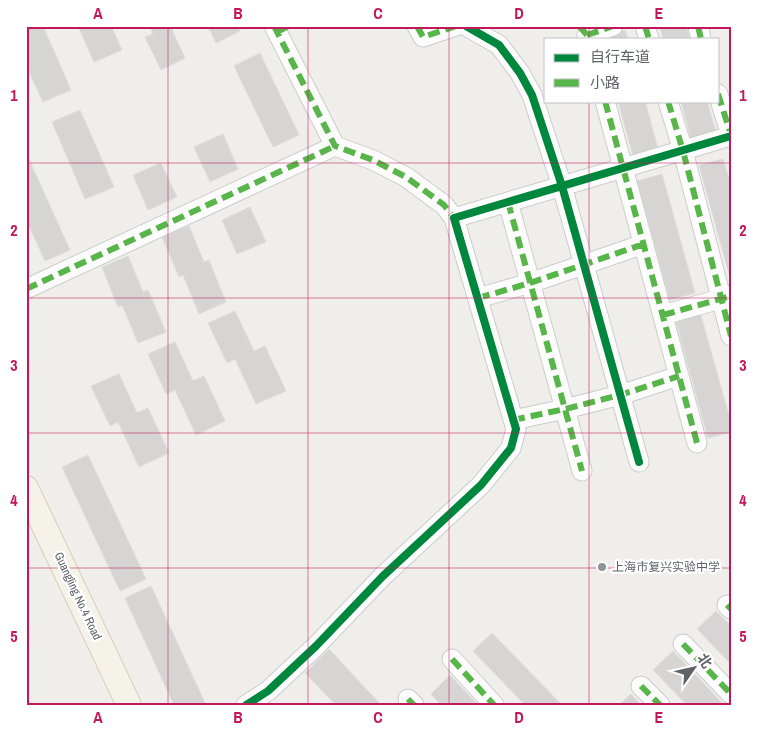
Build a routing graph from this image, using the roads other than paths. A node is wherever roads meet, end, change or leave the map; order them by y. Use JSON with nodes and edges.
{"nodes":[{"id":1,"x":417,"y":26,"type":"edge"},
{"id":2,"x":456,"y":26,"type":"edge"},
{"id":3,"x":466,"y":26,"type":"edge"},
{"id":4,"x":613,"y":26,"type":"edge"},
{"id":5,"x":698,"y":26,"type":"edge"},
{"id":6,"x":280,"y":28,"type":"edge"},
{"id":7,"x":585,"y":33,"type":"edge"},
{"id":8,"x":702,"y":38,"type":"edge"},
{"id":9,"x":720,"y":100,"type":"edge"},
{"id":10,"x":605,"y":102,"type":"edge"},
{"id":11,"x":668,"y":102,"type":"edge"},
{"id":12,"x":731,"y":136,"type":"edge"},
{"id":13,"x":335,"y":146,"type":"junction"},
{"id":14,"x":683,"y":151,"type":"junction"},
{"id":15,"x":623,"y":168,"type":"junction"},
{"id":16,"x":562,"y":186,"type":"junction"},
{"id":17,"x":508,"y":202,"type":"junction"},
{"id":18,"x":454,"y":218,"type":"junction"},
{"id":19,"x":644,"y":244,"type":"junction"},
{"id":20,"x":584,"y":265,"type":"junction"},
{"id":21,"x":530,"y":283,"type":"junction"},
{"id":22,"x":26,"y":289,"type":"edge"},
{"id":23,"x":726,"y":297,"type":"edge"},
{"id":24,"x":478,"y":298,"type":"junction"},
{"id":25,"x":663,"y":315,"type":"junction"},
{"id":26,"x":731,"y":336,"type":"edge"},
{"id":27,"x":679,"y":376,"type":"junction"},
{"id":28,"x":620,"y":395,"type":"junction"},
{"id":29,"x":565,"y":410,"type":"junction"},
{"id":30,"x":513,"y":420,"type":"junction"},
{"id":31,"x":697,"y":442,"type":"dead end"},
{"id":32,"x":639,"y":462,"type":"dead end"},
{"id":33,"x":582,"y":472,"type":"dead end"},
{"id":34,"x":26,"y":488,"type":"edge"},
{"id":35,"x":683,"y":644,"type":"dead end"},
{"id":36,"x":452,"y":660,"type":"dead end"},
{"id":37,"x":641,"y":686,"type":"dead end"},
{"id":38,"x":731,"y":694,"type":"edge"},
{"id":39,"x":129,"y":705,"type":"edge"},
{"id":40,"x":246,"y":705,"type":"edge"},
{"id":41,"x":494,"y":705,"type":"edge"},
{"id":42,"x":660,"y":705,"type":"edge"}],
"edges":[{"from":1,"to":2,"type":"street"},
{"from":3,"to":16,"type":"street"},
{"from":4,"to":7,"type":"street"},
{"from":5,"to":8,"type":"street"},
{"from":6,"to":13,"type":"street"},
{"from":9,"to":12,"type":"street"},
{"from":10,"to":15,"type":"street"},
{"from":11,"to":14,"type":"street"},
{"from":12,"to":14,"type":"street"},
{"from":13,"to":18,"type":"street"},
{"from":13,"to":22,"type":"street"},
{"from":14,"to":15,"type":"street"},
{"from":14,"to":23,"type":"street"},
{"from":15,"to":16,"type":"street"},
{"from":15,"to":19,"type":"street"},
{"from":16,"to":17,"type":"street"},
{"from":16,"to":20,"type":"street"},
{"from":17,"to":18,"type":"street"},
{"from":17,"to":21,"type":"street"},
{"from":18,"to":24,"type":"street"},
{"from":19,"to":20,"type":"street"},
{"from":19,"to":25,"type":"street"},
{"from":20,"to":21,"type":"street"},
{"from":20,"to":28,"type":"street"},
{"from":21,"to":24,"type":"street"},
{"from":21,"to":29,"type":"street"},
{"from":23,"to":25,"type":"street"},
{"from":23,"to":26,"type":"street"},
{"from":24,"to":30,"type":"street"},
{"from":25,"to":27,"type":"street"},
{"from":27,"to":28,"type":"street"},
{"from":27,"to":31,"type":"street"},
{"from":28,"to":29,"type":"street"},
{"from":28,"to":32,"type":"street"},
{"from":29,"to":30,"type":"street"},
{"from":29,"to":33,"type":"street"},
{"from":30,"to":40,"type":"street"},
{"from":34,"to":39,"type":"main road","name":"Guangling No.4 Road"},
{"from":35,"to":38,"type":"street"},
{"from":36,"to":41,"type":"street"},
{"from":37,"to":42,"type":"street"}]}
